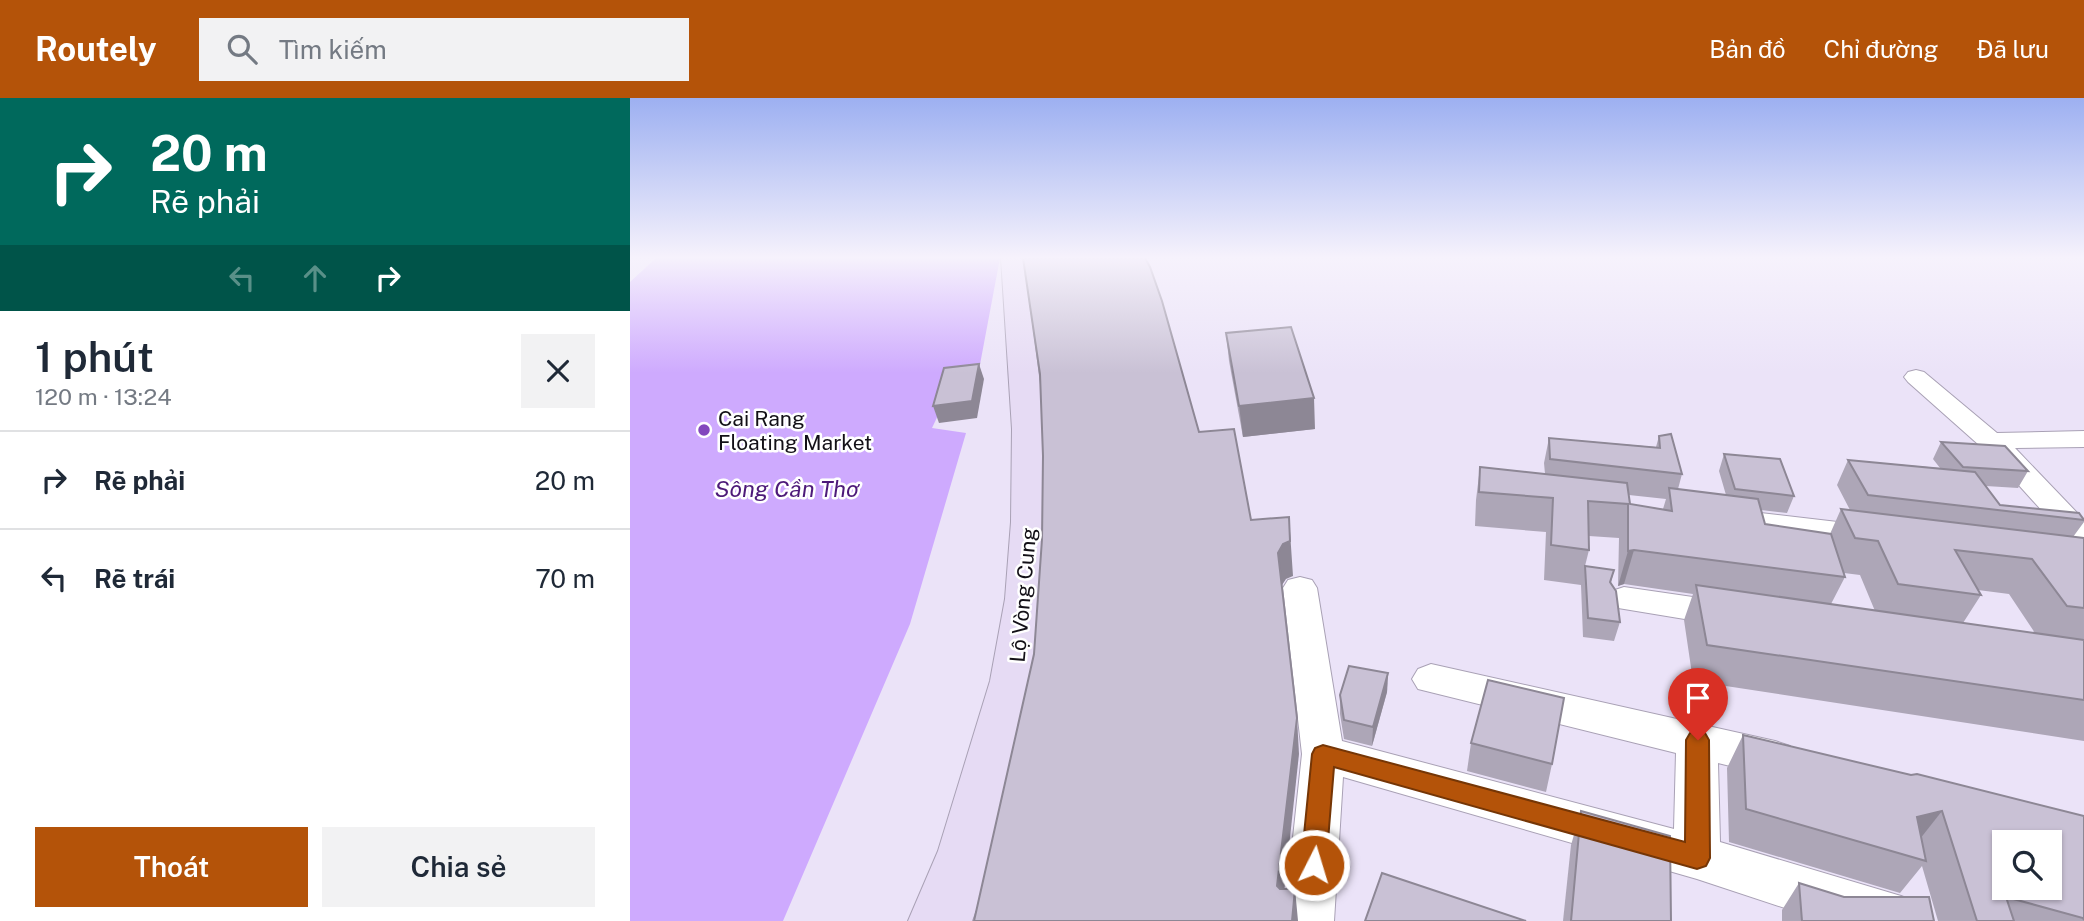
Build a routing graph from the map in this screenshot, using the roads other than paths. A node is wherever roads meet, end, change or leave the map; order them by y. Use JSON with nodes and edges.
{"nodes":[{"id":1,"x":1016,"y":296,"type":"edge"},
{"id":2,"x":1916,"y":377,"type":"dead end"},
{"id":3,"x":2084,"y":439,"type":"edge"},
{"id":4,"x":1991,"y":441,"type":"junction"},
{"id":5,"x":1704,"y":516,"type":"edge"},
{"id":6,"x":1894,"y":539,"type":"edge"},
{"id":7,"x":2080,"y":553,"type":"edge"},
{"id":8,"x":1300,"y":588,"type":"dead end"},
{"id":9,"x":1624,"y":599,"type":"dead end"},
{"id":10,"x":1759,"y":618,"type":"edge"},
{"id":11,"x":1432,"y":679,"type":"dead end"},
{"id":12,"x":1698,"y":740,"type":"junction"},
{"id":13,"x":1323,"y":754,"type":"junction"},
{"id":14,"x":1812,"y":768,"type":"edge"},
{"id":15,"x":1697,"y":858,"type":"junction"},
{"id":16,"x":940,"y":921,"type":"edge"},
{"id":17,"x":1308,"y":921,"type":"edge"},
{"id":18,"x":1901,"y":921,"type":"edge"}],
"edges":[{"from":1,"to":16,"type":"main road","name":"Lộ Vòng Cung"},
{"from":2,"to":4,"type":"street"},
{"from":3,"to":4,"type":"street"},
{"from":4,"to":7,"type":"street"},
{"from":5,"to":6,"type":"street"},
{"from":8,"to":13,"type":"street"},
{"from":9,"to":10,"type":"street"},
{"from":11,"to":12,"type":"street"},
{"from":12,"to":14,"type":"street"},
{"from":12,"to":15,"type":"street"},
{"from":13,"to":15,"type":"street"},
{"from":13,"to":17,"type":"street"},
{"from":15,"to":18,"type":"street"}]}
